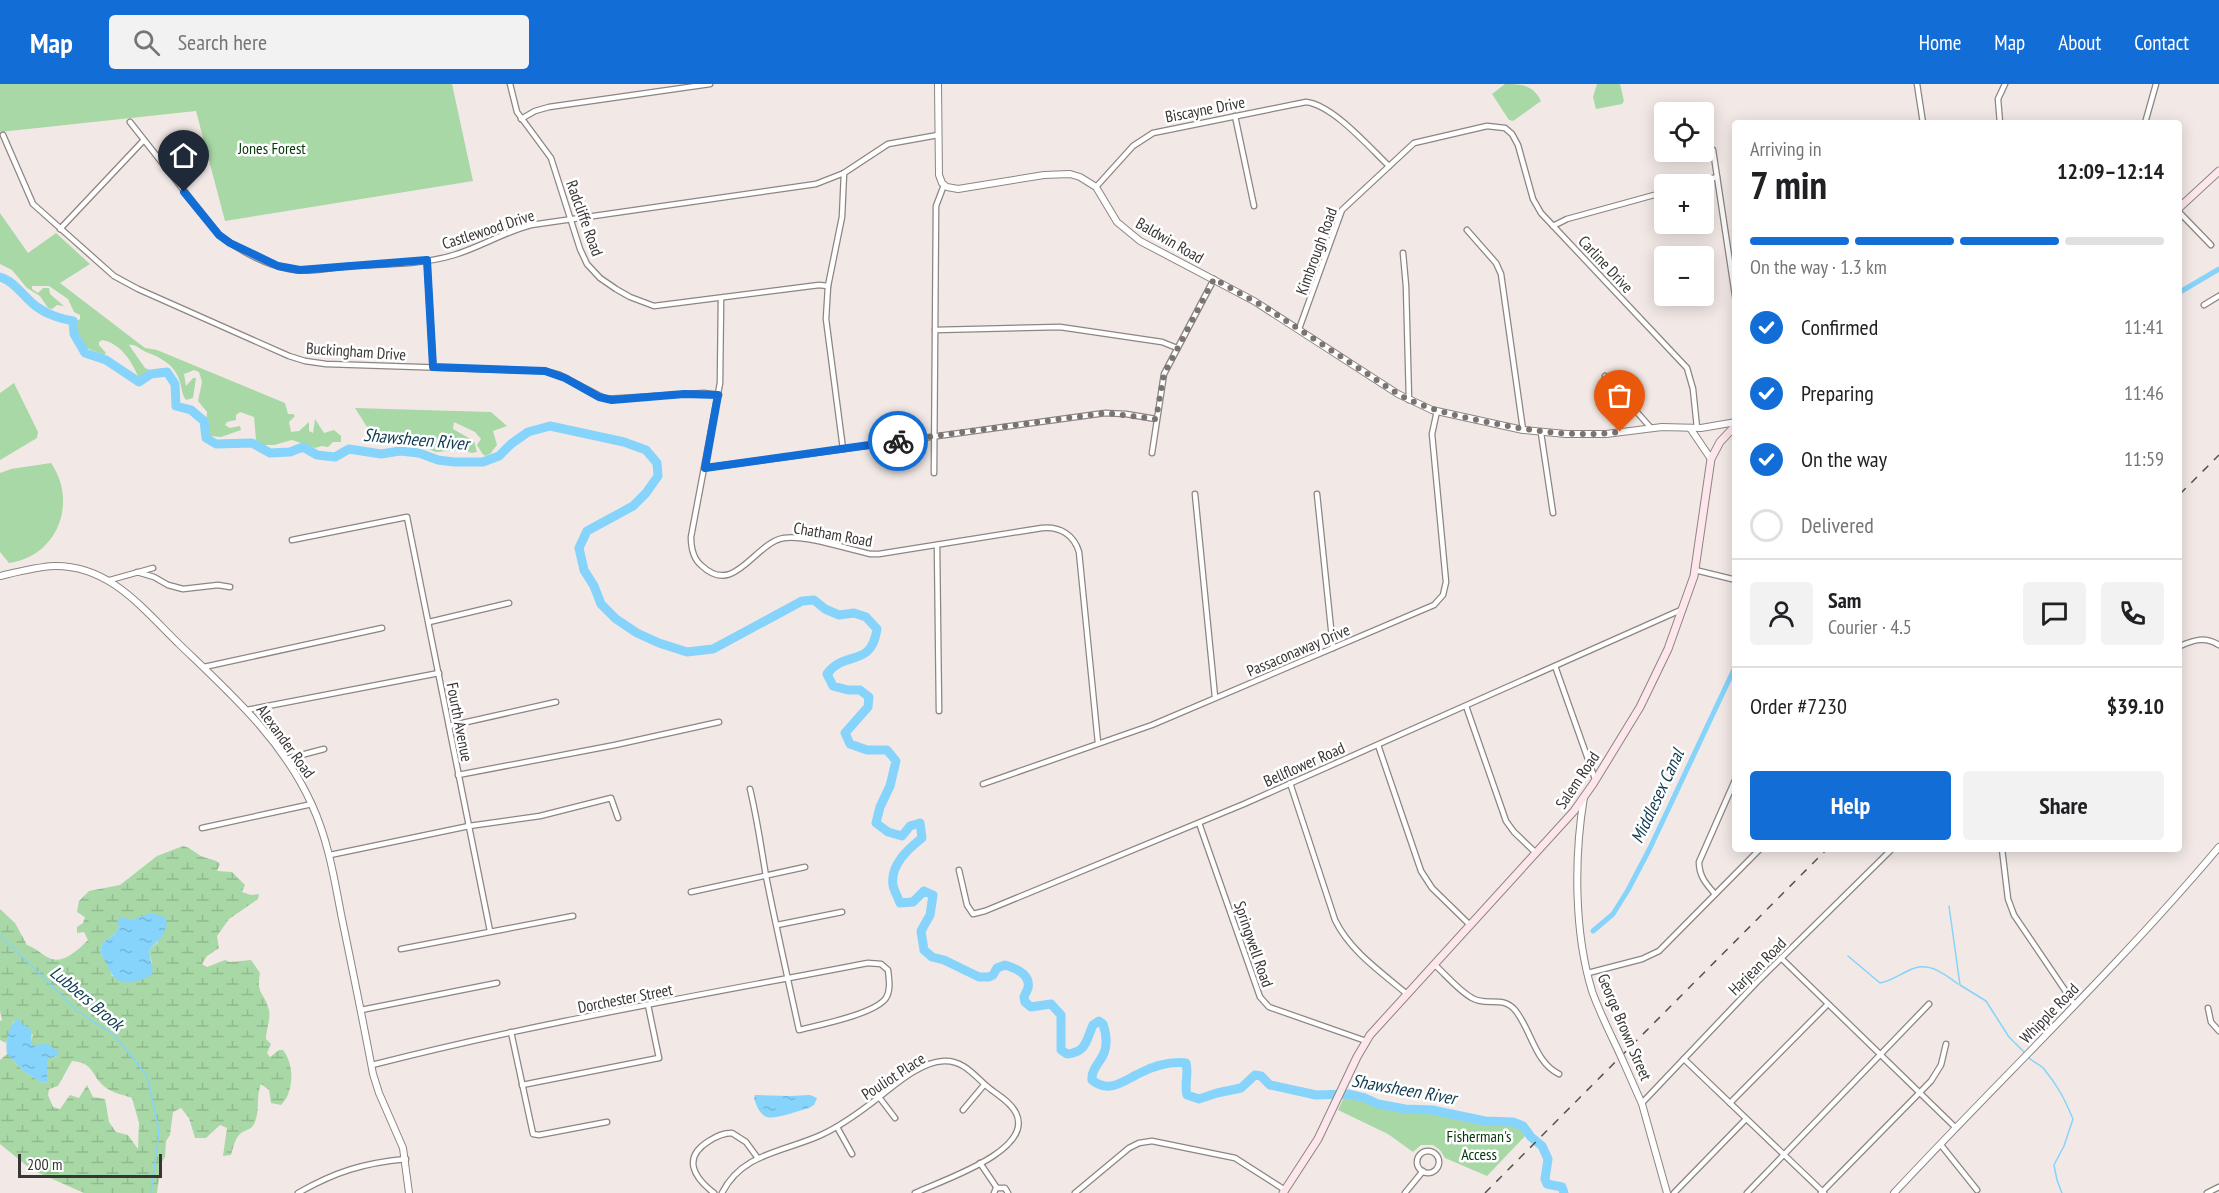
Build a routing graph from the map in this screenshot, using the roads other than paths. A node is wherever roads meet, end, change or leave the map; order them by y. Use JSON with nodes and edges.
{"nodes":[{"id":1,"x":510,"y":84,"type":"edge"},
{"id":2,"x":710,"y":84,"type":"edge"},
{"id":3,"x":938,"y":84,"type":"edge"},
{"id":4,"x":1917,"y":84,"type":"edge"},
{"id":5,"x":2005,"y":84,"type":"edge"},
{"id":6,"x":2157,"y":84,"type":"edge"},
{"id":7,"x":1235,"y":116,"type":"junction"},
{"id":8,"x":521,"y":119,"type":"junction"},
{"id":9,"x":1923,"y":120,"type":"edge"},
{"id":10,"x":2000,"y":120,"type":"edge"},
{"id":11,"x":2146,"y":120,"type":"edge"},
{"id":12,"x":130,"y":122,"type":"dead end"},
{"id":13,"x":3,"y":135,"type":"dead end"},
{"id":14,"x":938,"y":135,"type":"junction"},
{"id":15,"x":143,"y":141,"type":"junction"},
{"id":16,"x":1714,"y":157,"type":"edge"},
{"id":17,"x":1389,"y":166,"type":"junction"},
{"id":18,"x":2219,"y":171,"type":"edge"},
{"id":19,"x":844,"y":173,"type":"junction"},
{"id":20,"x":1528,"y":177,"type":"joint"},
{"id":21,"x":1717,"y":177,"type":"junction"},
{"id":22,"x":1714,"y":178,"type":"edge"},
{"id":23,"x":945,"y":185,"type":"junction"},
{"id":24,"x":1096,"y":187,"type":"junction"},
{"id":25,"x":1654,"y":195,"type":"edge"},
{"id":26,"x":2182,"y":205,"type":"edge"},
{"id":27,"x":1254,"y":206,"type":"dead end"},
{"id":28,"x":2182,"y":215,"type":"edge"},
{"id":29,"x":570,"y":219,"type":"junction"},
{"id":30,"x":1553,"y":226,"type":"junction"},
{"id":31,"x":60,"y":229,"type":"junction"},
{"id":32,"x":1467,"y":230,"type":"dead end"},
{"id":33,"x":2211,"y":245,"type":"dead end"},
{"id":34,"x":1403,"y":253,"type":"dead end"},
{"id":35,"x":427,"y":260,"type":"junction"},
{"id":36,"x":1732,"y":276,"type":"edge"},
{"id":37,"x":1214,"y":279,"type":"junction"},
{"id":38,"x":828,"y":286,"type":"junction"},
{"id":39,"x":2219,"y":296,"type":"edge"},
{"id":40,"x":721,"y":298,"type":"junction"},
{"id":41,"x":2204,"y":306,"type":"dead end"},
{"id":42,"x":1299,"y":329,"type":"junction"},
{"id":43,"x":935,"y":330,"type":"junction"},
{"id":44,"x":1177,"y":348,"type":"junction"},
{"id":45,"x":433,"y":367,"type":"junction"},
{"id":46,"x":1605,"y":376,"type":"dead end"},
{"id":47,"x":718,"y":395,"type":"junction"},
{"id":48,"x":1409,"y":400,"type":"junction"},
{"id":49,"x":1437,"y":411,"type":"junction"},
{"id":50,"x":1156,"y":419,"type":"junction"},
{"id":51,"x":1732,"y":423,"type":"edge"},
{"id":52,"x":1651,"y":428,"type":"junction"},
{"id":53,"x":1693,"y":428,"type":"junction"},
{"id":54,"x":1732,"y":428,"type":"edge"},
{"id":55,"x":1523,"y":430,"type":"junction"},
{"id":56,"x":1541,"y":433,"type":"junction"},
{"id":57,"x":934,"y":436,"type":"junction"},
{"id":58,"x":843,"y":449,"type":"junction"},
{"id":59,"x":1152,"y":453,"type":"dead end"},
{"id":60,"x":1711,"y":459,"type":"junction"},
{"id":61,"x":705,"y":468,"type":"junction"},
{"id":62,"x":934,"y":473,"type":"dead end"},
{"id":63,"x":1195,"y":494,"type":"dead end"},
{"id":64,"x":1317,"y":494,"type":"dead end"},
{"id":65,"x":1553,"y":513,"type":"dead end"},
{"id":66,"x":292,"y":540,"type":"dead end"},
{"id":67,"x":937,"y":545,"type":"junction"},
{"id":68,"x":153,"y":568,"type":"dead end"},
{"id":69,"x":1695,"y":570,"type":"junction"},
{"id":70,"x":137,"y":572,"type":"junction"},
{"id":71,"x":0,"y":576,"type":"edge"},
{"id":72,"x":1732,"y":579,"type":"edge"},
{"id":73,"x":110,"y":580,"type":"junction"},
{"id":74,"x":230,"y":588,"type":"dead end"},
{"id":75,"x":509,"y":603,"type":"dead end"},
{"id":76,"x":1684,"y":608,"type":"junction"},
{"id":77,"x":429,"y":622,"type":"junction"},
{"id":78,"x":382,"y":628,"type":"dead end"},
{"id":79,"x":2182,"y":645,"type":"edge"},
{"id":80,"x":2219,"y":645,"type":"edge"},
{"id":81,"x":1332,"y":648,"type":"junction"},
{"id":82,"x":1555,"y":666,"type":"junction"},
{"id":83,"x":204,"y":667,"type":"junction"},
{"id":84,"x":439,"y":673,"type":"junction"},
{"id":85,"x":1215,"y":697,"type":"junction"},
{"id":86,"x":556,"y":702,"type":"dead end"},
{"id":87,"x":1466,"y":706,"type":"junction"},
{"id":88,"x":247,"y":710,"type":"junction"},
{"id":89,"x":939,"y":711,"type":"dead end"},
{"id":90,"x":719,"y":722,"type":"dead end"},
{"id":91,"x":449,"y":726,"type":"junction"},
{"id":92,"x":1098,"y":743,"type":"junction"},
{"id":93,"x":1378,"y":745,"type":"junction"},
{"id":94,"x":324,"y":749,"type":"dead end"},
{"id":95,"x":286,"y":759,"type":"junction"},
{"id":96,"x":458,"y":775,"type":"junction"},
{"id":97,"x":1595,"y":780,"type":"junction"},
{"id":98,"x":1290,"y":783,"type":"junction"},
{"id":99,"x":983,"y":784,"type":"dead end"},
{"id":100,"x":1732,"y":787,"type":"edge"},
{"id":101,"x":750,"y":789,"type":"dead end"},
{"id":102,"x":1584,"y":797,"type":"junction"},
{"id":103,"x":312,"y":804,"type":"junction"},
{"id":104,"x":618,"y":818,"type":"dead end"},
{"id":105,"x":1199,"y":823,"type":"junction"},
{"id":106,"x":469,"y":826,"type":"junction"},
{"id":107,"x":202,"y":828,"type":"dead end"},
{"id":108,"x":2219,"y":847,"type":"edge"},
{"id":109,"x":1757,"y":852,"type":"edge"},
{"id":110,"x":1889,"y":852,"type":"edge"},
{"id":111,"x":2002,"y":852,"type":"edge"},
{"id":112,"x":1536,"y":853,"type":"junction"},
{"id":113,"x":330,"y":855,"type":"junction"},
{"id":114,"x":805,"y":867,"type":"dead end"},
{"id":115,"x":959,"y":870,"type":"dead end"},
{"id":116,"x":766,"y":876,"type":"junction"},
{"id":117,"x":691,"y":892,"type":"dead end"},
{"id":118,"x":1715,"y":894,"type":"junction"},
{"id":119,"x":842,"y":912,"type":"dead end"},
{"id":120,"x":573,"y":916,"type":"dead end"},
{"id":121,"x":1470,"y":925,"type":"junction"},
{"id":122,"x":777,"y":926,"type":"junction"},
{"id":123,"x":490,"y":931,"type":"junction"},
{"id":124,"x":401,"y":949,"type":"dead end"},
{"id":125,"x":1781,"y":958,"type":"junction"},
{"id":126,"x":1434,"y":964,"type":"junction"},
{"id":127,"x":1588,"y":973,"type":"junction"},
{"id":128,"x":788,"y":979,"type":"junction"},
{"id":129,"x":496,"y":983,"type":"dead end"},
{"id":130,"x":1407,"y":994,"type":"junction"},
{"id":131,"x":1828,"y":1004,"type":"junction"},
{"id":132,"x":1929,"y":1004,"type":"dead end"},
{"id":133,"x":648,"y":1005,"type":"junction"},
{"id":134,"x":2075,"y":1005,"type":"junction"},
{"id":135,"x":2208,"y":1008,"type":"dead end"},
{"id":136,"x":361,"y":1010,"type":"junction"},
{"id":137,"x":2219,"y":1031,"type":"edge"},
{"id":138,"x":511,"y":1032,"type":"junction"},
{"id":139,"x":1366,"y":1041,"type":"junction"},
{"id":140,"x":1946,"y":1044,"type":"dead end"},
{"id":141,"x":1881,"y":1054,"type":"junction"},
{"id":142,"x":1684,"y":1059,"type":"junction"},
{"id":143,"x":372,"y":1065,"type":"junction"},
{"id":144,"x":1559,"y":1074,"type":"dead end"},
{"id":145,"x":984,"y":1084,"type":"junction"},
{"id":146,"x":522,"y":1085,"type":"junction"},
{"id":147,"x":1919,"y":1091,"type":"junction"},
{"id":148,"x":879,"y":1097,"type":"junction"},
{"id":149,"x":1642,"y":1103,"type":"junction"},
{"id":150,"x":1730,"y":1103,"type":"junction"},
{"id":151,"x":963,"y":1110,"type":"dead end"},
{"id":152,"x":895,"y":1118,"type":"dead end"},
{"id":153,"x":1746,"y":1119,"type":"junction"},
{"id":154,"x":607,"y":1122,"type":"dead end"},
{"id":155,"x":837,"y":1127,"type":"junction"},
{"id":156,"x":1956,"y":1128,"type":"junction"},
{"id":157,"x":1941,"y":1144,"type":"junction"},
{"id":158,"x":852,"y":1154,"type":"dead end"},
{"id":159,"x":1784,"y":1155,"type":"junction"},
{"id":160,"x":757,"y":1157,"type":"junction"},
{"id":161,"x":406,"y":1159,"type":"junction"},
{"id":162,"x":980,"y":1163,"type":"junction"},
{"id":163,"x":1423,"y":1172,"type":"junction"},
{"id":164,"x":2219,"y":1187,"type":"edge"},
{"id":165,"x":995,"y":1190,"type":"edge"},
{"id":166,"x":1977,"y":1190,"type":"dead end"},
{"id":167,"x":1284,"y":1192,"type":"edge"},
{"id":168,"x":1823,"y":1192,"type":"edge"},
{"id":169,"x":298,"y":1193,"type":"edge"},
{"id":170,"x":409,"y":1193,"type":"edge"},
{"id":171,"x":714,"y":1193,"type":"edge"},
{"id":172,"x":722,"y":1193,"type":"edge"},
{"id":173,"x":915,"y":1193,"type":"edge"},
{"id":174,"x":1008,"y":1193,"type":"edge"},
{"id":175,"x":1075,"y":1193,"type":"edge"},
{"id":176,"x":1405,"y":1193,"type":"edge"},
{"id":177,"x":1667,"y":1193,"type":"edge"},
{"id":178,"x":1674,"y":1193,"type":"edge"},
{"id":179,"x":1747,"y":1193,"type":"edge"},
{"id":180,"x":1894,"y":1193,"type":"edge"},
{"id":181,"x":2207,"y":1193,"type":"edge"}],
"edges":[{"from":1,"to":8,"type":"street","name":"Radcliffe Road"},
{"from":2,"to":8,"type":"street"},
{"from":3,"to":14,"type":"street"},
{"from":4,"to":9,"type":"street"},
{"from":5,"to":10,"type":"street"},
{"from":6,"to":11,"type":"street"},
{"from":7,"to":17,"type":"street","name":"Biscayne Drive"},
{"from":7,"to":24,"type":"street","name":"Biscayne Drive"},
{"from":7,"to":27,"type":"street"},
{"from":8,"to":29,"type":"street","name":"Radcliffe Road"},
{"from":12,"to":15,"type":"street","name":"Castlewood Drive"},
{"from":13,"to":31,"type":"street","name":"Buckingham Drive"},
{"from":14,"to":19,"type":"street","name":"Castlewood Drive"},
{"from":14,"to":23,"type":"street"},
{"from":15,"to":31,"type":"street"},
{"from":15,"to":35,"type":"street","name":"Castlewood Drive"},
{"from":16,"to":21,"type":"street"},
{"from":17,"to":20,"type":"street","name":"Kimbrough Road"},
{"from":17,"to":42,"type":"street","name":"Kimbrough Road"},
{"from":18,"to":26,"type":"main road"},
{"from":19,"to":29,"type":"street","name":"Castlewood Drive"},
{"from":19,"to":38,"type":"street"},
{"from":20,"to":30,"type":"street","name":"Carline Drive"},
{"from":21,"to":22,"type":"street"},
{"from":21,"to":36,"type":"street"},
{"from":23,"to":24,"type":"street"},
{"from":23,"to":43,"type":"street"},
{"from":24,"to":37,"type":"street","name":"Baldwin Road"},
{"from":25,"to":30,"type":"street"},
{"from":28,"to":33,"type":"street"},
{"from":29,"to":35,"type":"street","name":"Castlewood Drive"},
{"from":29,"to":40,"type":"street","name":"Radcliffe Road"},
{"from":30,"to":53,"type":"street","name":"Carline Drive"},
{"from":31,"to":45,"type":"street","name":"Buckingham Drive"},
{"from":32,"to":55,"type":"street"},
{"from":34,"to":48,"type":"street"},
{"from":35,"to":45,"type":"street"},
{"from":37,"to":42,"type":"street","name":"Baldwin Road"},
{"from":37,"to":44,"type":"street"},
{"from":38,"to":40,"type":"street","name":"Radcliffe Road"},
{"from":38,"to":58,"type":"street"},
{"from":39,"to":41,"type":"street"},
{"from":40,"to":47,"type":"street","name":"Chatham Road"},
{"from":42,"to":48,"type":"street","name":"Baldwin Road"},
{"from":43,"to":44,"type":"street"},
{"from":43,"to":57,"type":"street"},
{"from":44,"to":50,"type":"street"},
{"from":45,"to":47,"type":"street","name":"Buckingham Drive"},
{"from":46,"to":52,"type":"street"},
{"from":47,"to":61,"type":"street","name":"Chatham Road"},
{"from":48,"to":49,"type":"street","name":"Baldwin Road"},
{"from":49,"to":55,"type":"street","name":"Baldwin Road"},
{"from":49,"to":81,"type":"street","name":"Passaconaway Drive"},
{"from":50,"to":57,"type":"street"},
{"from":50,"to":59,"type":"street"},
{"from":51,"to":53,"type":"street","name":"Baldwin Road"},
{"from":52,"to":53,"type":"street","name":"Baldwin Road"},
{"from":52,"to":56,"type":"street","name":"Baldwin Road"},
{"from":53,"to":60,"type":"street"},
{"from":54,"to":60,"type":"main road","name":"Salem Road"},
{"from":55,"to":56,"type":"street","name":"Baldwin Road"},
{"from":56,"to":65,"type":"street"},
{"from":57,"to":58,"type":"street"},
{"from":57,"to":62,"type":"street"},
{"from":58,"to":61,"type":"street"},
{"from":60,"to":69,"type":"main road","name":"Salem Road"},
{"from":61,"to":67,"type":"street","name":"Chatham Road"},
{"from":63,"to":85,"type":"street"},
{"from":64,"to":81,"type":"street"},
{"from":66,"to":77,"type":"street","name":"Fourth Avenue"},
{"from":67,"to":89,"type":"street"},
{"from":67,"to":92,"type":"street","name":"Chatham Road"},
{"from":68,"to":70,"type":"street"},
{"from":69,"to":72,"type":"street"},
{"from":69,"to":76,"type":"main road","name":"Salem Road"},
{"from":70,"to":73,"type":"street"},
{"from":70,"to":74,"type":"street"},
{"from":71,"to":73,"type":"street","name":"Alexander Road"},
{"from":73,"to":83,"type":"street","name":"Alexander Road"},
{"from":75,"to":77,"type":"street"},
{"from":76,"to":82,"type":"street","name":"Bellflower Road"},
{"from":76,"to":97,"type":"main road","name":"Salem Road"},
{"from":77,"to":84,"type":"street","name":"Fourth Avenue"},
{"from":78,"to":83,"type":"street"},
{"from":79,"to":80,"type":"street"},
{"from":81,"to":85,"type":"street","name":"Passaconaway Drive"},
{"from":82,"to":87,"type":"street","name":"Bellflower Road"},
{"from":82,"to":97,"type":"street"},
{"from":83,"to":88,"type":"street","name":"Alexander Road"},
{"from":84,"to":88,"type":"street"},
{"from":84,"to":91,"type":"street","name":"Fourth Avenue"},
{"from":85,"to":92,"type":"street","name":"Passaconaway Drive"},
{"from":86,"to":91,"type":"street"},
{"from":87,"to":93,"type":"street","name":"Bellflower Road"},
{"from":87,"to":112,"type":"street"},
{"from":88,"to":95,"type":"street","name":"Alexander Road"},
{"from":90,"to":96,"type":"street"},
{"from":91,"to":96,"type":"street","name":"Fourth Avenue"},
{"from":92,"to":99,"type":"street","name":"Passaconaway Drive"},
{"from":93,"to":98,"type":"street","name":"Bellflower Road"},
{"from":93,"to":121,"type":"street"},
{"from":94,"to":95,"type":"street"},
{"from":95,"to":103,"type":"street","name":"Alexander Road"},
{"from":96,"to":106,"type":"street","name":"Fourth Avenue"},
{"from":97,"to":102,"type":"main road","name":"Salem Road"},
{"from":98,"to":105,"type":"street","name":"Bellflower Road"},
{"from":98,"to":130,"type":"street"},
{"from":100,"to":118,"type":"street"},
{"from":101,"to":116,"type":"street"},
{"from":102,"to":112,"type":"main road","name":"Salem Road"},
{"from":102,"to":127,"type":"street","name":"George Brown Street"},
{"from":103,"to":107,"type":"street"},
{"from":103,"to":113,"type":"street","name":"Alexander Road"},
{"from":104,"to":106,"type":"street"},
{"from":105,"to":115,"type":"street","name":"Bellflower Road"},
{"from":105,"to":139,"type":"street","name":"Springwell Road"},
{"from":106,"to":113,"type":"street"},
{"from":106,"to":123,"type":"street","name":"Fourth Avenue"},
{"from":108,"to":134,"type":"street","name":"Whipple Road"},
{"from":109,"to":118,"type":"street"},
{"from":110,"to":125,"type":"street","name":"Harjean Road"},
{"from":111,"to":134,"type":"street"},
{"from":112,"to":121,"type":"main road","name":"Salem Road"},
{"from":113,"to":136,"type":"street","name":"Alexander Road"},
{"from":114,"to":116,"type":"street"},
{"from":116,"to":117,"type":"street"},
{"from":116,"to":122,"type":"street"},
{"from":118,"to":127,"type":"street"},
{"from":119,"to":122,"type":"street"},
{"from":120,"to":123,"type":"street"},
{"from":121,"to":126,"type":"main road","name":"Salem Road"},
{"from":122,"to":128,"type":"street"},
{"from":123,"to":124,"type":"street"},
{"from":125,"to":131,"type":"street"},
{"from":125,"to":142,"type":"street","name":"Harjean Road"},
{"from":126,"to":130,"type":"main road","name":"Salem Road"},
{"from":126,"to":144,"type":"street"},
{"from":127,"to":149,"type":"street","name":"George Brown Street","bridge":true},
{"from":128,"to":128,"type":"street","name":"Dorchester Street"},
{"from":128,"to":133,"type":"street","name":"Dorchester Street"},
{"from":129,"to":136,"type":"street"},
{"from":130,"to":139,"type":"main road","name":"Salem Road"},
{"from":131,"to":141,"type":"street"},
{"from":131,"to":150,"type":"street"},
{"from":132,"to":141,"type":"street"},
{"from":133,"to":138,"type":"street","name":"Dorchester Street"},
{"from":133,"to":146,"type":"street"},
{"from":134,"to":156,"type":"street","name":"Whipple Road"},
{"from":135,"to":137,"type":"street"},
{"from":136,"to":143,"type":"street","name":"Alexander Road"},
{"from":138,"to":143,"type":"street","name":"Dorchester Street"},
{"from":138,"to":146,"type":"street"},
{"from":139,"to":167,"type":"main road","name":"Salem Road"},
{"from":140,"to":147,"type":"street"},
{"from":141,"to":147,"type":"street"},
{"from":141,"to":159,"type":"street"},
{"from":142,"to":149,"type":"street","name":"Harjean Road"},
{"from":142,"to":150,"type":"street"},
{"from":143,"to":161,"type":"street","name":"Alexander Road"},
{"from":145,"to":148,"type":"street","name":"Pouliot Place"},
{"from":145,"to":151,"type":"street"},
{"from":145,"to":162,"type":"street","name":"Pouliot Place"},
{"from":146,"to":154,"type":"street"},
{"from":147,"to":156,"type":"street"},
{"from":147,"to":168,"type":"street"},
{"from":148,"to":152,"type":"street"},
{"from":148,"to":155,"type":"street","name":"Pouliot Place"},
{"from":149,"to":177,"type":"street","name":"George Brown Street"},
{"from":150,"to":153,"type":"street"},
{"from":153,"to":159,"type":"street"},
{"from":153,"to":178,"type":"street"},
{"from":155,"to":158,"type":"street"},
{"from":155,"to":160,"type":"street","name":"Pouliot Place"},
{"from":156,"to":157,"type":"street","name":"Whipple Road"},
{"from":157,"to":166,"type":"street"},
{"from":157,"to":180,"type":"street","name":"Whipple Road"},
{"from":159,"to":168,"type":"street"},
{"from":159,"to":179,"type":"street"},
{"from":160,"to":171,"type":"street"},
{"from":160,"to":172,"type":"street","name":"Pouliot Place"},
{"from":161,"to":169,"type":"street"},
{"from":161,"to":170,"type":"street","name":"Alexander Road"},
{"from":162,"to":165,"type":"street"},
{"from":162,"to":173,"type":"street","name":"Pouliot Place"},
{"from":163,"to":163,"type":"street"},
{"from":163,"to":176,"type":"street"},
{"from":164,"to":181,"type":"street"},
{"from":165,"to":174,"type":"street"},
{"from":167,"to":175,"type":"street"}]}
